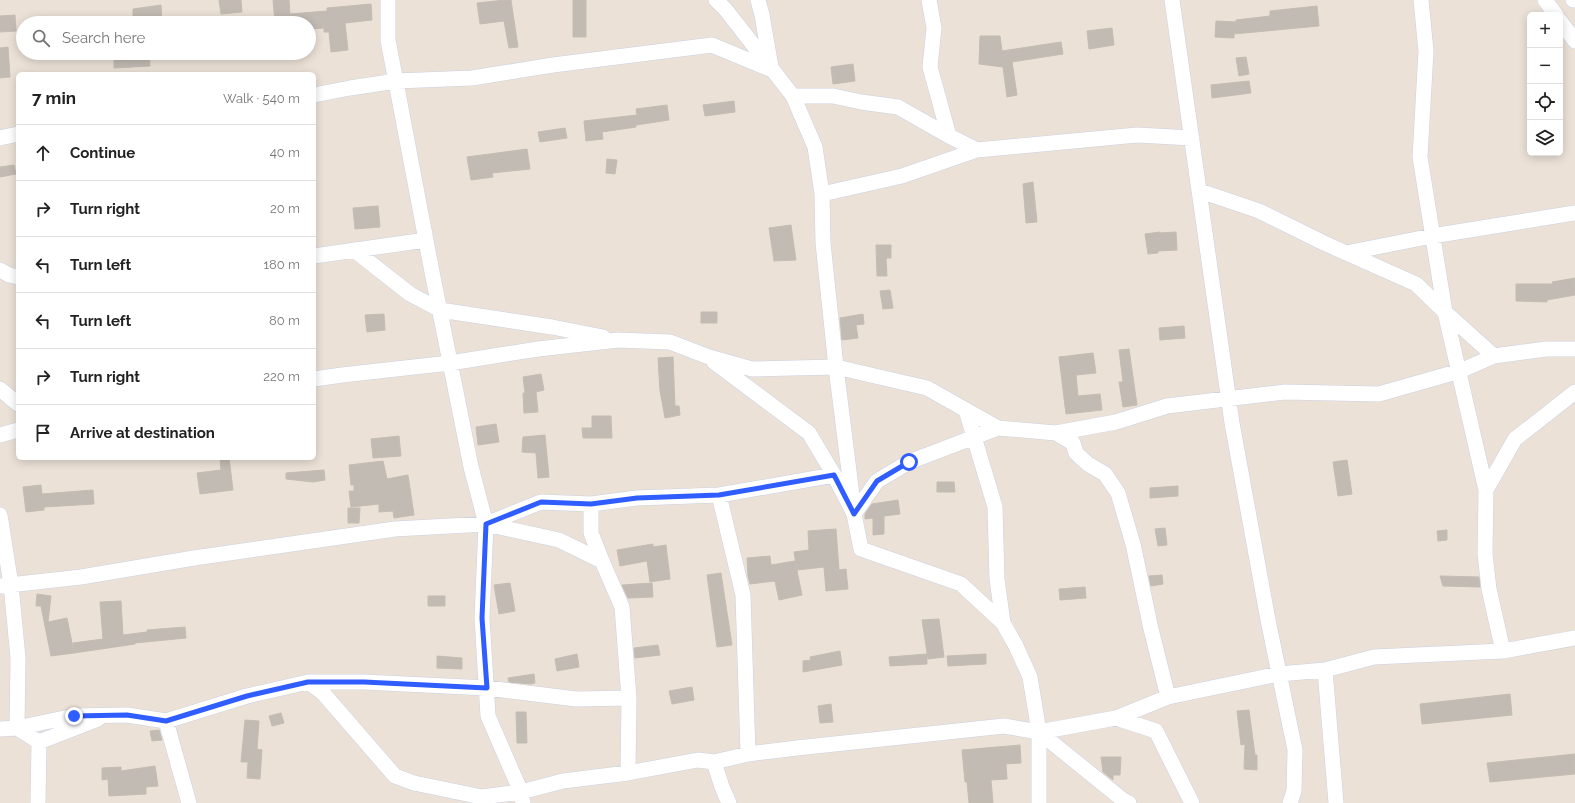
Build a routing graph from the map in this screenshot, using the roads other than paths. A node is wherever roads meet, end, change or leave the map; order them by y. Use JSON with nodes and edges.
{"nodes":[{"id":1,"x":388,"y":0,"type":"edge"},
{"id":2,"x":716,"y":0,"type":"edge"},
{"id":3,"x":758,"y":0,"type":"edge"},
{"id":4,"x":929,"y":0,"type":"edge"},
{"id":5,"x":1172,"y":0,"type":"edge"},
{"id":6,"x":1421,"y":0,"type":"edge"},
{"id":7,"x":1545,"y":0,"type":"edge"},
{"id":8,"x":1554,"y":12,"type":"edge"},
{"id":9,"x":1563,"y":25,"type":"edge"},
{"id":10,"x":1575,"y":42,"type":"edge"},
{"id":11,"x":771,"y":70,"type":"junction"},
{"id":12,"x":396,"y":81,"type":"junction"},
{"id":13,"x":316,"y":94,"type":"edge"},
{"id":14,"x":793,"y":96,"type":"junction"},
{"id":15,"x":16,"y":134,"type":"edge"},
{"id":16,"x":948,"y":136,"type":"junction"},
{"id":17,"x":0,"y":138,"type":"edge"},
{"id":18,"x":1192,"y":138,"type":"junction"},
{"id":19,"x":976,"y":150,"type":"junction"},
{"id":20,"x":1200,"y":190,"type":"junction"},
{"id":21,"x":822,"y":194,"type":"junction"},
{"id":22,"x":1575,"y":212,"type":"edge"},
{"id":23,"x":1432,"y":236,"type":"junction"},
{"id":24,"x":426,"y":240,"type":"junction"},
{"id":25,"x":354,"y":250,"type":"junction"},
{"id":26,"x":1346,"y":253,"type":"junction"},
{"id":27,"x":316,"y":256,"type":"edge"},
{"id":28,"x":0,"y":270,"type":"edge"},
{"id":29,"x":16,"y":277,"type":"edge"},
{"id":30,"x":440,"y":310,"type":"junction"},
{"id":31,"x":1445,"y":312,"type":"junction"},
{"id":32,"x":618,"y":340,"type":"junction"},
{"id":33,"x":1575,"y":349,"type":"edge"},
{"id":34,"x":1494,"y":356,"type":"junction"},
{"id":35,"x":709,"y":357,"type":"junction"},
{"id":36,"x":450,"y":363,"type":"junction"},
{"id":37,"x":836,"y":367,"type":"junction"},
{"id":38,"x":1460,"y":371,"type":"junction"},
{"id":39,"x":316,"y":379,"type":"edge"},
{"id":40,"x":0,"y":389,"type":"edge"},
{"id":41,"x":1575,"y":392,"type":"edge"},
{"id":42,"x":1230,"y":398,"type":"junction"},
{"id":43,"x":16,"y":402,"type":"edge"},
{"id":44,"x":966,"y":410,"type":"junction"},
{"id":45,"x":998,"y":428,"type":"junction"},
{"id":46,"x":16,"y":431,"type":"edge"},
{"id":47,"x":1056,"y":433,"type":"junction"},
{"id":48,"x":0,"y":435,"type":"edge"},
{"id":49,"x":973,"y":437,"type":"junction"},
{"id":50,"x":834,"y":475,"type":"junction"},
{"id":51,"x":1486,"y":490,"type":"junction"},
{"id":52,"x":719,"y":495,"type":"junction"},
{"id":53,"x":591,"y":504,"type":"junction"},
{"id":54,"x":854,"y":514,"type":"junction"},
{"id":55,"x":0,"y":515,"type":"edge"},
{"id":56,"x":486,"y":524,"type":"junction"},
{"id":57,"x":602,"y":561,"type":"junction"},
{"id":58,"x":6,"y":586,"type":"edge"},
{"id":59,"x":1003,"y":623,"type":"junction"},
{"id":60,"x":1575,"y":638,"type":"edge"},
{"id":61,"x":1503,"y":651,"type":"junction"},
{"id":62,"x":1325,"y":670,"type":"junction"},
{"id":63,"x":1279,"y":674,"type":"junction"},
{"id":64,"x":308,"y":682,"type":"junction"},
{"id":65,"x":487,"y":688,"type":"junction"},
{"id":66,"x":1168,"y":697,"type":"junction"},
{"id":67,"x":629,"y":698,"type":"junction"},
{"id":68,"x":107,"y":715,"type":"junction"},
{"id":69,"x":1116,"y":718,"type":"junction"},
{"id":70,"x":166,"y":721,"type":"junction"},
{"id":71,"x":17,"y":728,"type":"junction"},
{"id":72,"x":0,"y":729,"type":"edge"},
{"id":73,"x":1039,"y":732,"type":"junction"},
{"id":74,"x":39,"y":742,"type":"junction"},
{"id":75,"x":748,"y":754,"type":"junction"},
{"id":76,"x":714,"y":762,"type":"junction"},
{"id":77,"x":628,"y":773,"type":"junction"},
{"id":78,"x":522,"y":798,"type":"edge"},
{"id":79,"x":38,"y":803,"type":"edge"},
{"id":80,"x":189,"y":803,"type":"edge"},
{"id":81,"x":728,"y":803,"type":"edge"},
{"id":82,"x":1040,"y":803,"type":"edge"},
{"id":83,"x":1129,"y":803,"type":"edge"},
{"id":84,"x":1192,"y":803,"type":"edge"},
{"id":85,"x":1290,"y":803,"type":"edge"},
{"id":86,"x":1336,"y":803,"type":"edge"}],
"edges":[{"from":1,"to":12,"type":"street"},
{"from":2,"to":11,"type":"street"},
{"from":3,"to":11,"type":"street"},
{"from":4,"to":16,"type":"street"},
{"from":5,"to":18,"type":"street"},
{"from":6,"to":23,"type":"street"},
{"from":7,"to":8,"type":"street"},
{"from":9,"to":10,"type":"street"},
{"from":11,"to":12,"type":"street"},
{"from":11,"to":14,"type":"street"},
{"from":12,"to":13,"type":"street"},
{"from":12,"to":24,"type":"street"},
{"from":14,"to":16,"type":"street"},
{"from":14,"to":21,"type":"street"},
{"from":15,"to":17,"type":"street"},
{"from":16,"to":19,"type":"street"},
{"from":18,"to":19,"type":"street"},
{"from":18,"to":20,"type":"street"},
{"from":19,"to":21,"type":"street"},
{"from":20,"to":26,"type":"street"},
{"from":20,"to":42,"type":"street"},
{"from":21,"to":37,"type":"street"},
{"from":22,"to":23,"type":"street"},
{"from":23,"to":26,"type":"street"},
{"from":23,"to":31,"type":"street"},
{"from":24,"to":25,"type":"street"},
{"from":24,"to":30,"type":"street"},
{"from":25,"to":27,"type":"street"},
{"from":25,"to":30,"type":"street"},
{"from":26,"to":31,"type":"street"},
{"from":28,"to":29,"type":"street"},
{"from":30,"to":32,"type":"street"},
{"from":30,"to":36,"type":"street"},
{"from":31,"to":34,"type":"street"},
{"from":31,"to":38,"type":"street"},
{"from":32,"to":35,"type":"street"},
{"from":32,"to":36,"type":"street"},
{"from":33,"to":34,"type":"street"},
{"from":34,"to":38,"type":"street"},
{"from":35,"to":37,"type":"street"},
{"from":35,"to":50,"type":"street"},
{"from":36,"to":39,"type":"street"},
{"from":36,"to":56,"type":"street"},
{"from":37,"to":44,"type":"street"},
{"from":37,"to":54,"type":"street"},
{"from":38,"to":42,"type":"street"},
{"from":38,"to":51,"type":"street"},
{"from":40,"to":43,"type":"street"},
{"from":41,"to":51,"type":"street"},
{"from":42,"to":47,"type":"street"},
{"from":42,"to":63,"type":"street"},
{"from":44,"to":45,"type":"street"},
{"from":44,"to":49,"type":"street"},
{"from":45,"to":47,"type":"street"},
{"from":45,"to":49,"type":"street"},
{"from":46,"to":48,"type":"street"},
{"from":47,"to":66,"type":"street"},
{"from":49,"to":54,"type":"street"},
{"from":49,"to":59,"type":"street"},
{"from":50,"to":52,"type":"street"},
{"from":50,"to":54,"type":"street"},
{"from":51,"to":61,"type":"street"},
{"from":52,"to":53,"type":"street"},
{"from":52,"to":75,"type":"street"},
{"from":53,"to":56,"type":"street"},
{"from":53,"to":57,"type":"street"},
{"from":54,"to":59,"type":"street"},
{"from":55,"to":58,"type":"street"},
{"from":56,"to":57,"type":"street"},
{"from":56,"to":58,"type":"street"},
{"from":56,"to":65,"type":"street"},
{"from":57,"to":67,"type":"street"},
{"from":58,"to":71,"type":"street"},
{"from":59,"to":73,"type":"street"},
{"from":60,"to":61,"type":"street"},
{"from":61,"to":62,"type":"street"},
{"from":62,"to":63,"type":"street"},
{"from":62,"to":86,"type":"street"},
{"from":63,"to":66,"type":"street"},
{"from":63,"to":85,"type":"street"},
{"from":64,"to":65,"type":"street"},
{"from":64,"to":70,"type":"street"},
{"from":64,"to":78,"type":"street"},
{"from":65,"to":67,"type":"street"},
{"from":65,"to":78,"type":"street"},
{"from":66,"to":69,"type":"street"},
{"from":67,"to":77,"type":"street"},
{"from":68,"to":70,"type":"street"},
{"from":68,"to":71,"type":"street"},
{"from":68,"to":74,"type":"street"},
{"from":69,"to":73,"type":"street"},
{"from":69,"to":84,"type":"street"},
{"from":70,"to":80,"type":"street"},
{"from":71,"to":72,"type":"street"},
{"from":71,"to":74,"type":"street"},
{"from":73,"to":75,"type":"street"},
{"from":73,"to":82,"type":"street"},
{"from":73,"to":83,"type":"street"},
{"from":74,"to":79,"type":"street"},
{"from":75,"to":76,"type":"street"},
{"from":76,"to":77,"type":"street"},
{"from":76,"to":81,"type":"street"},
{"from":77,"to":78,"type":"street"}]}
